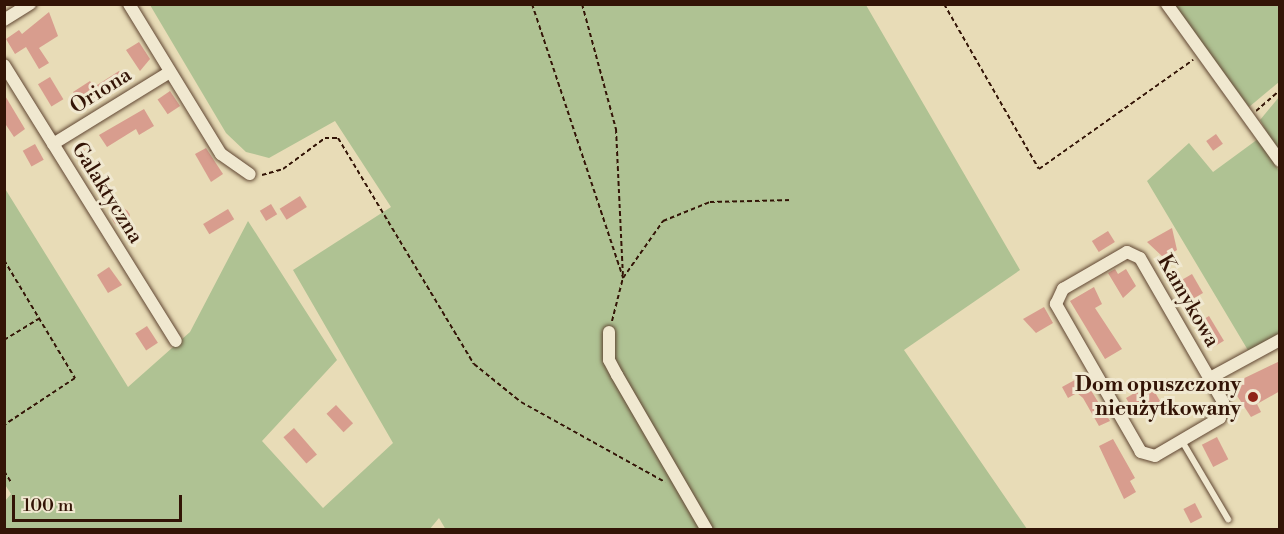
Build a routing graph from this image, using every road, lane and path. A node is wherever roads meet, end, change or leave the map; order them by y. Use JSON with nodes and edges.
{"nodes":[{"id":1,"x":30,"y":4,"type":"edge"},
{"id":2,"x":129,"y":4,"type":"edge"},
{"id":3,"x":532,"y":4,"type":"edge"},
{"id":4,"x":582,"y":4,"type":"edge"},
{"id":5,"x":944,"y":4,"type":"edge"},
{"id":6,"x":1167,"y":4,"type":"edge"},
{"id":7,"x":4,"y":20,"type":"edge"},
{"id":8,"x":1202,"y":53,"type":"junction"},
{"id":9,"x":4,"y":65,"type":"edge"},
{"id":10,"x":170,"y":72,"type":"junction"},
{"id":11,"x":1280,"y":90,"type":"edge"},
{"id":12,"x":1250,"y":117,"type":"junction"},
{"id":13,"x":53,"y":144,"type":"junction"},
{"id":14,"x":1280,"y":161,"type":"edge"},
{"id":15,"x":254,"y":175,"type":"joint"},
{"id":16,"x":792,"y":200,"type":"dead end"},
{"id":17,"x":4,"y":260,"type":"edge"},
{"id":18,"x":623,"y":278,"type":"junction"},
{"id":19,"x":40,"y":318,"type":"junction"},
{"id":20,"x":609,"y":332,"type":"joint"},
{"id":21,"x":4,"y":340,"type":"edge"},
{"id":22,"x":1280,"y":340,"type":"edge"},
{"id":23,"x":176,"y":341,"type":"dead end"},
{"id":24,"x":1210,"y":378,"type":"junction"},
{"id":25,"x":4,"y":425,"type":"edge"},
{"id":26,"x":1182,"y":441,"type":"junction"},
{"id":27,"x":4,"y":471,"type":"edge"},
{"id":28,"x":11,"y":482,"type":"dead end"},
{"id":29,"x":686,"y":494,"type":"junction"},
{"id":30,"x":1228,"y":519,"type":"dead end"},
{"id":31,"x":707,"y":530,"type":"edge"}],
"edges":[{"from":1,"to":7,"type":"street"},
{"from":2,"to":10,"type":"street"},
{"from":3,"to":18,"type":"path"},
{"from":4,"to":18,"type":"path"},
{"from":5,"to":8,"type":"path"},
{"from":6,"to":8,"type":"street"},
{"from":8,"to":12,"type":"street"},
{"from":9,"to":13,"type":"street","name":"Galaktyczna"},
{"from":10,"to":13,"type":"street","name":"Oriona"},
{"from":10,"to":15,"type":"street"},
{"from":11,"to":12,"type":"path"},
{"from":12,"to":14,"type":"street"},
{"from":13,"to":23,"type":"street","name":"Galaktyczna"},
{"from":15,"to":29,"type":"path"},
{"from":16,"to":18,"type":"path"},
{"from":17,"to":19,"type":"path"},
{"from":18,"to":20,"type":"path"},
{"from":19,"to":21,"type":"path"},
{"from":19,"to":25,"type":"path"},
{"from":20,"to":29,"type":"street"},
{"from":22,"to":24,"type":"street","name":"Kamykowa"},
{"from":24,"to":26,"type":"street","name":"Kamykowa"},
{"from":24,"to":26,"type":"street","name":"Kamykowa"},
{"from":26,"to":30,"type":"lane"},
{"from":27,"to":28,"type":"path"},
{"from":29,"to":31,"type":"street"}]}
